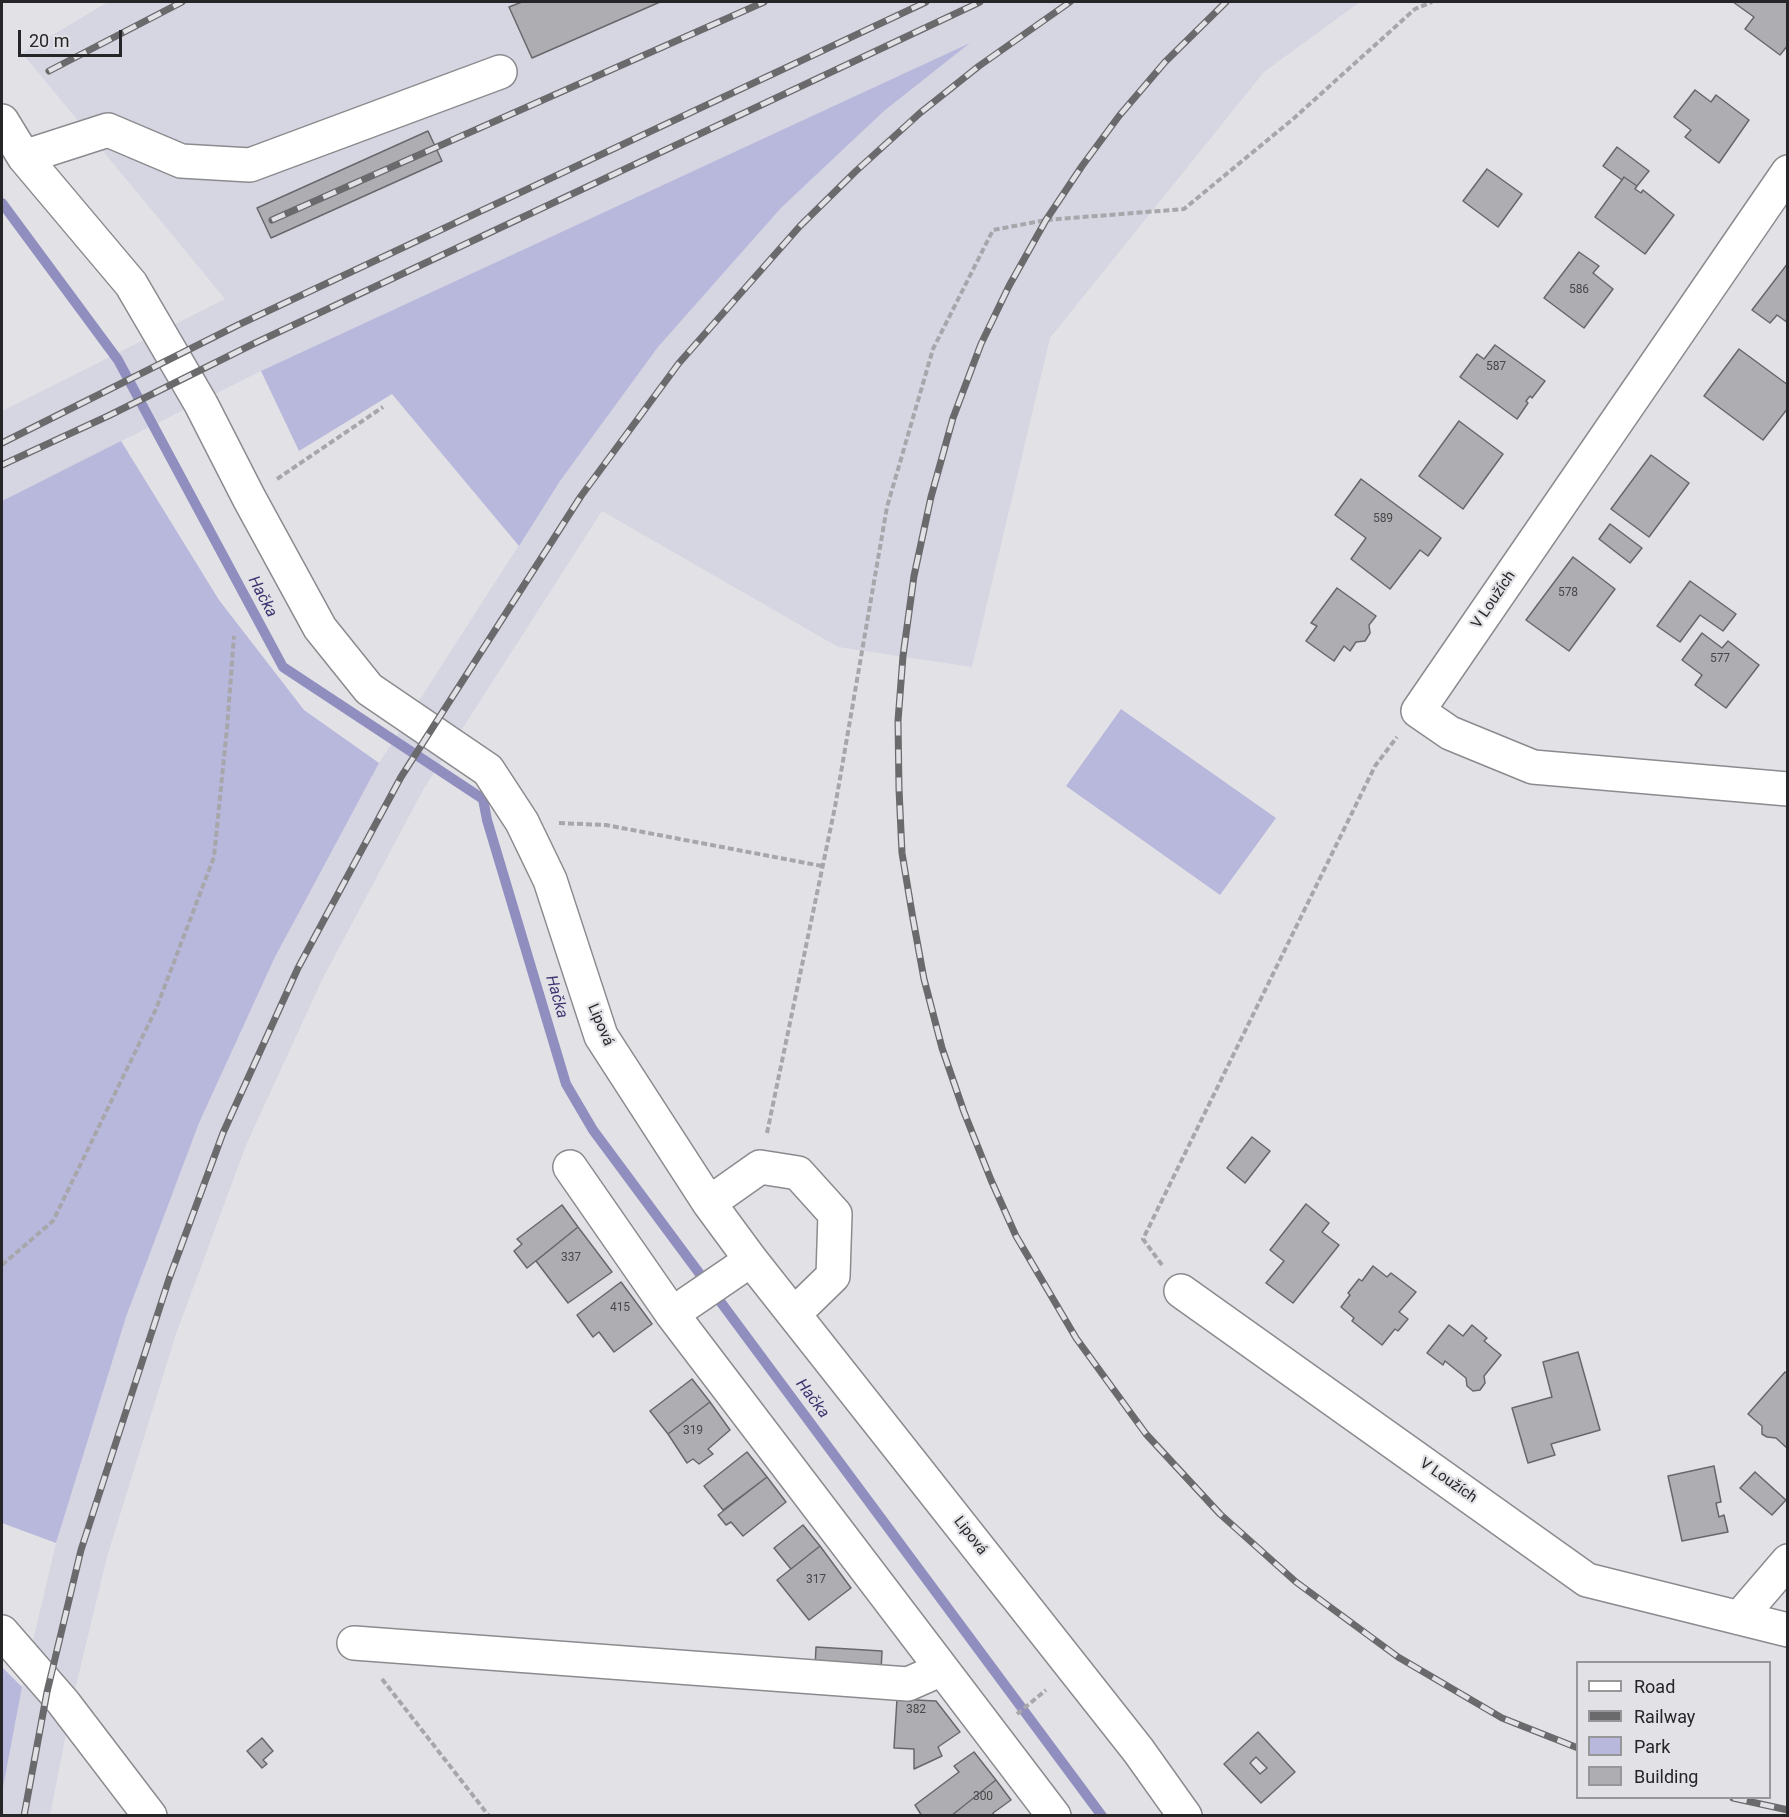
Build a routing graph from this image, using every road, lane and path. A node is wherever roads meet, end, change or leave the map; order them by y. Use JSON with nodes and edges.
{"nodes":[{"id":1,"x":1432,"y":2,"type":"edge"},
{"id":2,"x":500,"y":72,"type":"dead end"},
{"id":3,"x":2,"y":121,"type":"edge"},
{"id":4,"x":24,"y":157,"type":"junction"},
{"id":5,"x":1788,"y":172,"type":"edge"},
{"id":6,"x":383,"y":407,"type":"dead end"},
{"id":7,"x":249,"y":498,"type":"junction"},
{"id":8,"x":234,"y":636,"type":"dead end"},
{"id":9,"x":1418,"y":711,"type":"junction"},
{"id":10,"x":1788,"y":789,"type":"edge"},
{"id":11,"x":522,"y":822,"type":"junction"},
{"id":12,"x":822,"y":866,"type":"junction"},
{"id":13,"x":570,"y":1167,"type":"dead end"},
{"id":14,"x":760,"y":1167,"type":"junction"},
{"id":15,"x":709,"y":1203,"type":"junction"},
{"id":16,"x":751,"y":1260,"type":"junction"},
{"id":17,"x":2,"y":1265,"type":"edge"},
{"id":18,"x":1181,"y":1291,"type":"joint"},
{"id":19,"x":672,"y":1314,"type":"junction"},
{"id":20,"x":794,"y":1314,"type":"junction"},
{"id":21,"x":1788,"y":1561,"type":"edge"},
{"id":22,"x":1739,"y":1618,"type":"junction"},
{"id":23,"x":1788,"y":1630,"type":"edge"},
{"id":24,"x":2,"y":1632,"type":"edge"},
{"id":25,"x":354,"y":1643,"type":"joint"},
{"id":26,"x":1073,"y":1668,"type":"junction"},
{"id":27,"x":942,"y":1669,"type":"junction"},
{"id":28,"x":991,"y":1735,"type":"junction"},
{"id":29,"x":150,"y":1815,"type":"edge"},
{"id":30,"x":489,"y":1815,"type":"edge"},
{"id":31,"x":1053,"y":1815,"type":"edge"},
{"id":32,"x":1185,"y":1815,"type":"edge"}],
"edges":[{"from":1,"to":12,"type":"path"},
{"from":2,"to":4,"type":"street"},
{"from":3,"to":4,"type":"street"},
{"from":4,"to":7,"type":"street"},
{"from":5,"to":9,"type":"street","name":"V Loužích"},
{"from":6,"to":7,"type":"path"},
{"from":7,"to":11,"type":"street","name":"Lipová"},
{"from":8,"to":17,"type":"path"},
{"from":9,"to":10,"type":"street"},
{"from":9,"to":18,"type":"path"},
{"from":11,"to":12,"type":"path"},
{"from":11,"to":15,"type":"street","name":"Lipová"},
{"from":12,"to":14,"type":"path"},
{"from":13,"to":19,"type":"street"},
{"from":14,"to":15,"type":"street"},
{"from":14,"to":20,"type":"street"},
{"from":15,"to":16,"type":"street","name":"Lipová"},
{"from":16,"to":19,"type":"street"},
{"from":16,"to":20,"type":"street","name":"Lipová"},
{"from":18,"to":22,"type":"street","name":"V Loužích"},
{"from":19,"to":27,"type":"street"},
{"from":20,"to":26,"type":"street","name":"Lipová"},
{"from":21,"to":22,"type":"street"},
{"from":22,"to":23,"type":"street","name":"V Loužích"},
{"from":24,"to":29,"type":"street"},
{"from":25,"to":27,"type":"street"},
{"from":25,"to":30,"type":"path"},
{"from":26,"to":28,"type":"path"},
{"from":26,"to":32,"type":"street","name":"Lipová"},
{"from":27,"to":28,"type":"street"},
{"from":28,"to":31,"type":"street"}]}
